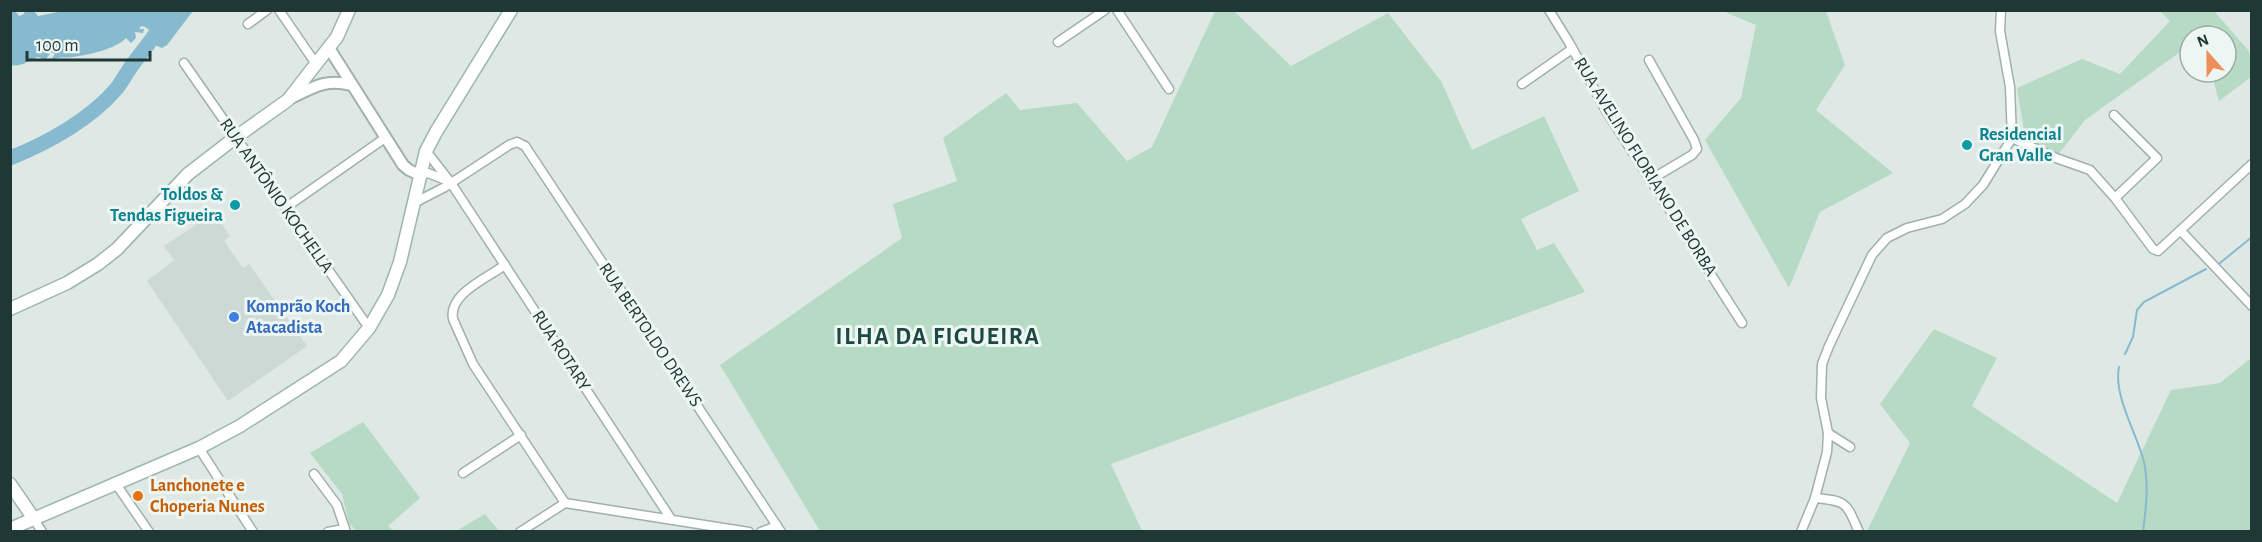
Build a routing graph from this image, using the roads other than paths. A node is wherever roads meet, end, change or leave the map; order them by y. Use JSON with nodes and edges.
{"nodes":[{"id":1,"x":267,"y":10,"type":"edge"},
{"id":2,"x":279,"y":10,"type":"edge"},
{"id":3,"x":349,"y":10,"type":"edge"},
{"id":4,"x":511,"y":10,"type":"edge"},
{"id":5,"x":1105,"y":10,"type":"edge"},
{"id":6,"x":1549,"y":10,"type":"edge"},
{"id":7,"x":2001,"y":10,"type":"edge"},
{"id":8,"x":1119,"y":11,"type":"edge"},
{"id":9,"x":248,"y":24,"type":"dead end"},
{"id":10,"x":1059,"y":42,"type":"dead end"},
{"id":11,"x":329,"y":48,"type":"junction"},
{"id":12,"x":1572,"y":49,"type":"junction"},
{"id":13,"x":1649,"y":60,"type":"dead end"},
{"id":14,"x":184,"y":63,"type":"dead end"},
{"id":15,"x":316,"y":64,"type":"junction"},
{"id":16,"x":1522,"y":84,"type":"dead end"},
{"id":17,"x":351,"y":86,"type":"junction"},
{"id":18,"x":1168,"y":89,"type":"dead end"},
{"id":19,"x":288,"y":100,"type":"junction"},
{"id":20,"x":2114,"y":115,"type":"dead end"},
{"id":21,"x":236,"y":137,"type":"junction"},
{"id":22,"x":386,"y":138,"type":"junction"},
{"id":23,"x":2012,"y":138,"type":"junction"},
{"id":24,"x":426,"y":151,"type":"junction"},
{"id":25,"x":2252,"y":164,"type":"edge"},
{"id":26,"x":420,"y":175,"type":"junction"},
{"id":27,"x":1650,"y":180,"type":"junction"},
{"id":28,"x":451,"y":183,"type":"junction"},
{"id":29,"x":2115,"y":198,"type":"junction"},
{"id":30,"x":414,"y":202,"type":"junction"},
{"id":31,"x":285,"y":208,"type":"junction"},
{"id":32,"x":2181,"y":231,"type":"junction"},
{"id":33,"x":505,"y":265,"type":"junction"},
{"id":34,"x":2252,"y":306,"type":"edge"},
{"id":35,"x":10,"y":309,"type":"edge"},
{"id":36,"x":1742,"y":323,"type":"dead end"},
{"id":37,"x":369,"y":328,"type":"junction"},
{"id":38,"x":1828,"y":433,"type":"junction"},
{"id":39,"x":521,"y":435,"type":"junction"},
{"id":40,"x":1850,"y":447,"type":"dead end"},
{"id":41,"x":199,"y":448,"type":"junction"},
{"id":42,"x":463,"y":473,"type":"dead end"},
{"id":43,"x":314,"y":474,"type":"dead end"},
{"id":44,"x":10,"y":484,"type":"edge"},
{"id":45,"x":116,"y":484,"type":"junction"},
{"id":46,"x":18,"y":495,"type":"junction"},
{"id":47,"x":1815,"y":498,"type":"junction"},
{"id":48,"x":565,"y":503,"type":"junction"},
{"id":49,"x":34,"y":519,"type":"junction"},
{"id":50,"x":671,"y":519,"type":"junction"},
{"id":51,"x":10,"y":529,"type":"edge"},
{"id":52,"x":779,"y":529,"type":"edge"},
{"id":53,"x":345,"y":530,"type":"edge"},
{"id":54,"x":42,"y":531,"type":"edge"},
{"id":55,"x":148,"y":531,"type":"edge"},
{"id":56,"x":253,"y":531,"type":"edge"},
{"id":57,"x":328,"y":531,"type":"edge"},
{"id":58,"x":520,"y":531,"type":"edge"},
{"id":59,"x":749,"y":531,"type":"edge"},
{"id":60,"x":762,"y":531,"type":"edge"},
{"id":61,"x":1801,"y":531,"type":"edge"},
{"id":62,"x":1859,"y":531,"type":"edge"}],
"edges":[{"from":1,"to":9,"type":"street"},
{"from":2,"to":15,"type":"street"},
{"from":3,"to":11,"type":"main road"},
{"from":4,"to":24,"type":"main road"},
{"from":5,"to":10,"type":"street"},
{"from":6,"to":12,"type":"street","name":"RUA AVELINO FLORIANO DE BORBA"},
{"from":7,"to":23,"type":"street"},
{"from":8,"to":18,"type":"street"},
{"from":11,"to":15,"type":"main road"},
{"from":11,"to":17,"type":"street"},
{"from":12,"to":16,"type":"street"},
{"from":12,"to":27,"type":"street","name":"RUA AVELINO FLORIANO DE BORBA"},
{"from":13,"to":27,"type":"street"},
{"from":14,"to":21,"type":"street","name":"RUA ANTÔNIO KOCHELLA"},
{"from":15,"to":19,"type":"main road"},
{"from":17,"to":19,"type":"street"},
{"from":17,"to":22,"type":"street"},
{"from":19,"to":21,"type":"main road"},
{"from":20,"to":29,"type":"street"},
{"from":21,"to":31,"type":"street","name":"RUA ANTÔNIO KOCHELLA"},
{"from":21,"to":35,"type":"main road"},
{"from":22,"to":26,"type":"street"},
{"from":22,"to":31,"type":"street"},
{"from":23,"to":29,"type":"street"},
{"from":23,"to":38,"type":"street"},
{"from":24,"to":26,"type":"main road"},
{"from":24,"to":28,"type":"street","name":"RUA ROTARY"},
{"from":25,"to":32,"type":"street"},
{"from":26,"to":28,"type":"street"},
{"from":26,"to":30,"type":"main road"},
{"from":27,"to":36,"type":"street","name":"RUA AVELINO FLORIANO DE BORBA"},
{"from":28,"to":30,"type":"street"},
{"from":28,"to":33,"type":"street","name":"RUA ROTARY"},
{"from":28,"to":52,"type":"street","name":"RUA BERTOLDO DREWS"},
{"from":29,"to":32,"type":"street"},
{"from":30,"to":37,"type":"main road"},
{"from":31,"to":37,"type":"street","name":"RUA ANTÔNIO KOCHELLA"},
{"from":32,"to":34,"type":"street"},
{"from":33,"to":39,"type":"street"},
{"from":33,"to":50,"type":"street","name":"RUA ROTARY"},
{"from":37,"to":41,"type":"main road"},
{"from":38,"to":40,"type":"street"},
{"from":38,"to":47,"type":"street"},
{"from":39,"to":42,"type":"street"},
{"from":39,"to":48,"type":"street"},
{"from":41,"to":45,"type":"main road"},
{"from":41,"to":56,"type":"street"},
{"from":43,"to":53,"type":"street"},
{"from":44,"to":46,"type":"main road"},
{"from":45,"to":49,"type":"main road"},
{"from":45,"to":55,"type":"street"},
{"from":46,"to":49,"type":"main road"},
{"from":46,"to":51,"type":"main road"},
{"from":47,"to":61,"type":"street"},
{"from":47,"to":62,"type":"street"},
{"from":48,"to":50,"type":"street"},
{"from":48,"to":58,"type":"street"},
{"from":49,"to":51,"type":"main road"},
{"from":49,"to":54,"type":"street"},
{"from":50,"to":59,"type":"street"},
{"from":52,"to":60,"type":"street"},
{"from":53,"to":57,"type":"street"}]}
